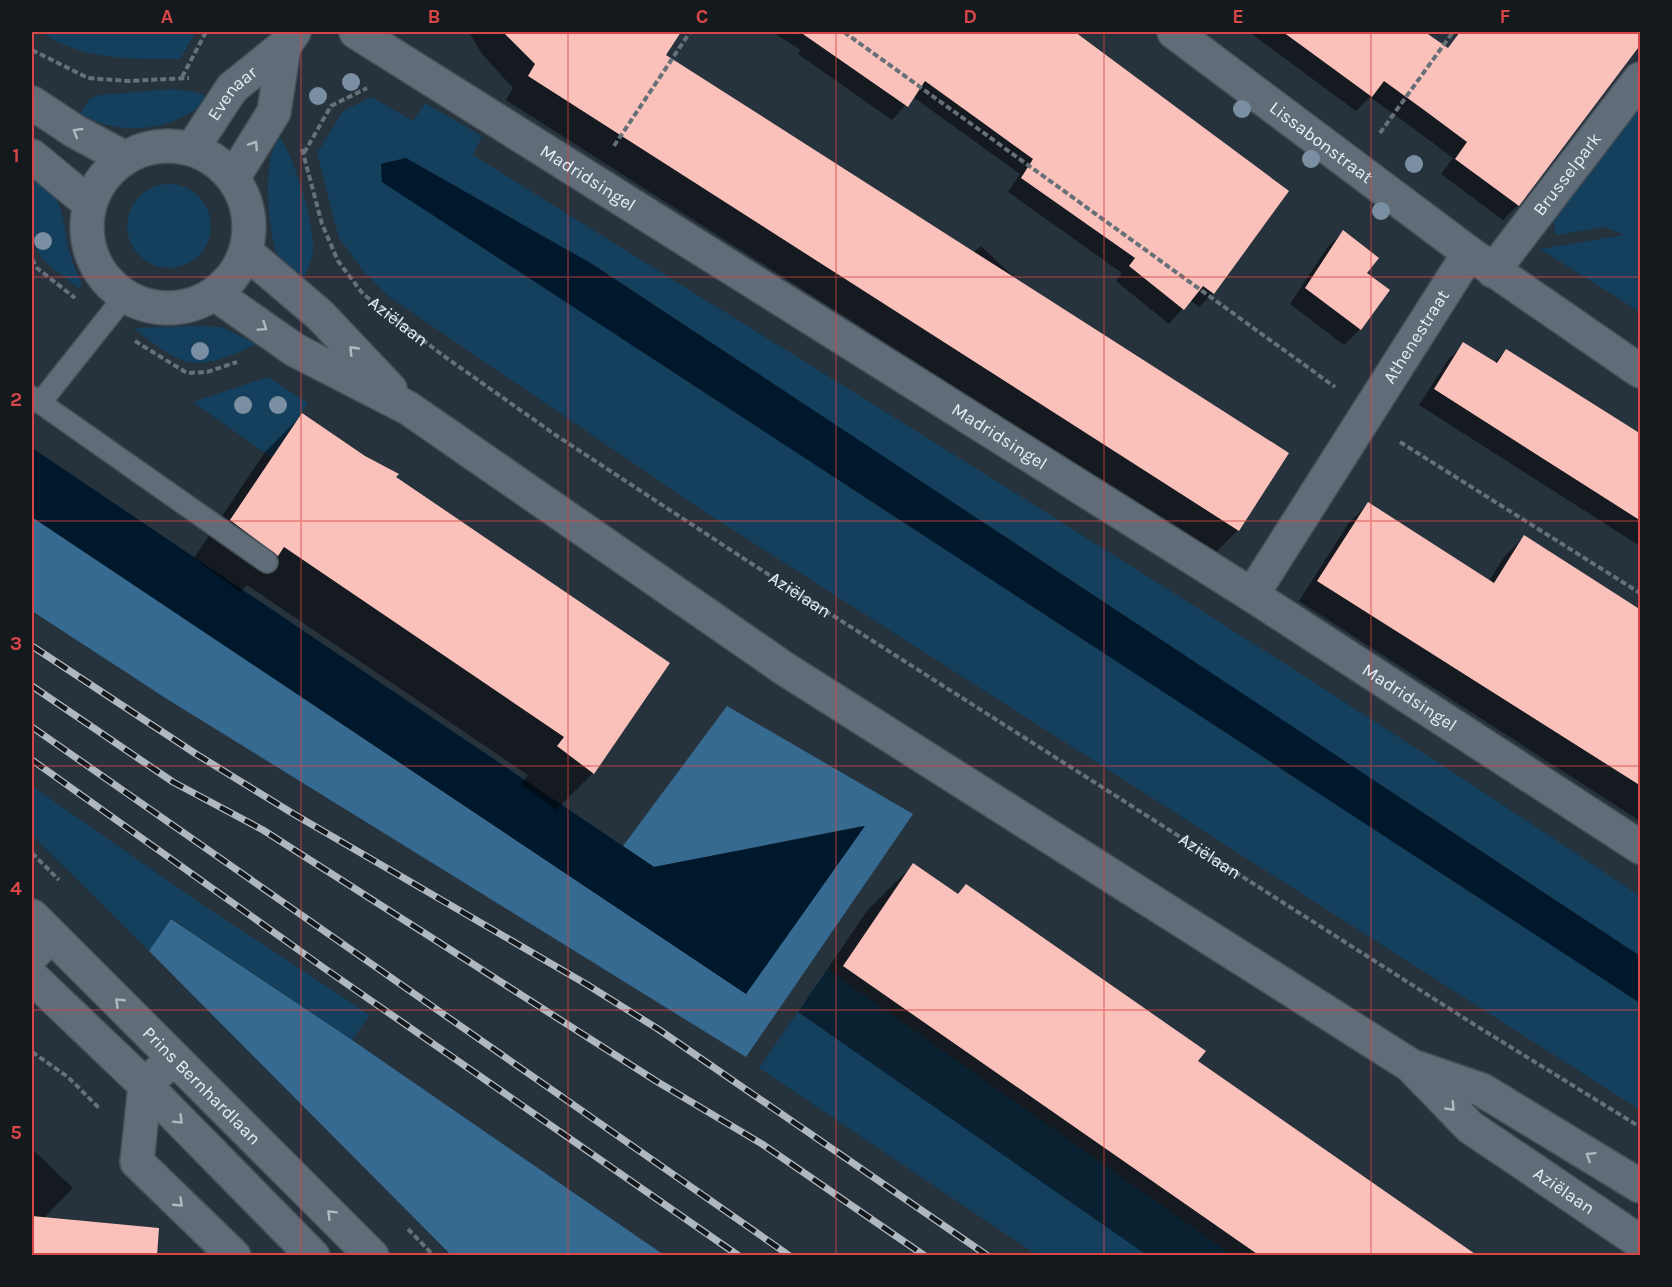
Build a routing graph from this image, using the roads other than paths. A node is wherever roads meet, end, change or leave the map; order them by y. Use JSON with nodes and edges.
{"nodes":[{"id":1,"x":356,"y":32,"type":"edge"},
{"id":2,"x":1174,"y":32,"type":"edge"},
{"id":3,"x":289,"y":39,"type":"edge"},
{"id":4,"x":1641,"y":79,"type":"edge"},
{"id":5,"x":32,"y":103,"type":"edge"},
{"id":6,"x":192,"y":149,"type":"junction"},
{"id":7,"x":32,"y":156,"type":"edge"},
{"id":8,"x":125,"y":158,"type":"junction"},
{"id":9,"x":233,"y":178,"type":"junction"},
{"id":10,"x":90,"y":204,"type":"junction"},
{"id":11,"x":246,"y":252,"type":"junction"},
{"id":12,"x":1481,"y":262,"type":"junction"},
{"id":13,"x":215,"y":294,"type":"junction"},
{"id":14,"x":125,"y":296,"type":"junction"},
{"id":15,"x":1641,"y":371,"type":"edge"},
{"id":16,"x":36,"y":400,"type":"edge"},
{"id":17,"x":408,"y":408,"type":"junction"},
{"id":18,"x":267,"y":562,"type":"dead end"},
{"id":19,"x":1252,"y":595,"type":"junction"},
{"id":20,"x":1641,"y":847,"type":"edge"},
{"id":21,"x":38,"y":936,"type":"edge"},
{"id":22,"x":32,"y":976,"type":"edge"},
{"id":23,"x":174,"y":1058,"type":"junction"},
{"id":24,"x":1410,"y":1065,"type":"junction"},
{"id":25,"x":145,"y":1085,"type":"junction"},
{"id":26,"x":1641,"y":1186,"type":"edge"},
{"id":27,"x":1641,"y":1242,"type":"edge"},
{"id":28,"x":234,"y":1256,"type":"edge"},
{"id":29,"x":313,"y":1256,"type":"edge"},
{"id":30,"x":372,"y":1256,"type":"edge"}],
"edges":[{"from":1,"to":19,"type":"street","name":"Madridsingel"},
{"from":2,"to":12,"type":"street","name":"Lissabonstraat"},
{"from":3,"to":6,"type":"street","name":"Evenaar"},
{"from":9,"to":3,"type":"street","name":"Evenaar","one_way":true},
{"from":4,"to":12,"type":"street","name":"Brusselpark"},
{"from":8,"to":5,"type":"street","one_way":true},
{"from":6,"to":8,"type":"street"},
{"from":6,"to":9,"type":"street"},
{"from":7,"to":10,"type":"street"},
{"from":8,"to":10,"type":"street"},
{"from":9,"to":11,"type":"street"},
{"from":10,"to":14,"type":"street"},
{"from":11,"to":13,"type":"street"},
{"from":17,"to":11,"type":"street","name":"Aziëlaan","one_way":true},
{"from":12,"to":15,"type":"street"},
{"from":12,"to":19,"type":"street","name":"Athenestraat"},
{"from":13,"to":14,"type":"street"},
{"from":13,"to":17,"type":"street","name":"Aziëlaan","one_way":true},
{"from":14,"to":16,"type":"lane"},
{"from":16,"to":18,"type":"lane"},
{"from":17,"to":24,"type":"street","name":"Aziëlaan"},
{"from":19,"to":20,"type":"street","name":"Madridsingel"},
{"from":23,"to":21,"type":"street","name":"Prins Bernhardlaan","one_way":true},
{"from":22,"to":25,"type":"street"},
{"from":23,"to":25,"type":"street"},
{"from":30,"to":23,"type":"street","name":"Prins Bernhardlaan","one_way":true},
{"from":26,"to":24,"type":"street","name":"Aziëlaan","one_way":true},
{"from":24,"to":27,"type":"street","name":"Aziëlaan","one_way":true},
{"from":25,"to":28,"type":"street","one_way":true},
{"from":25,"to":29,"type":"street","one_way":true}]}
